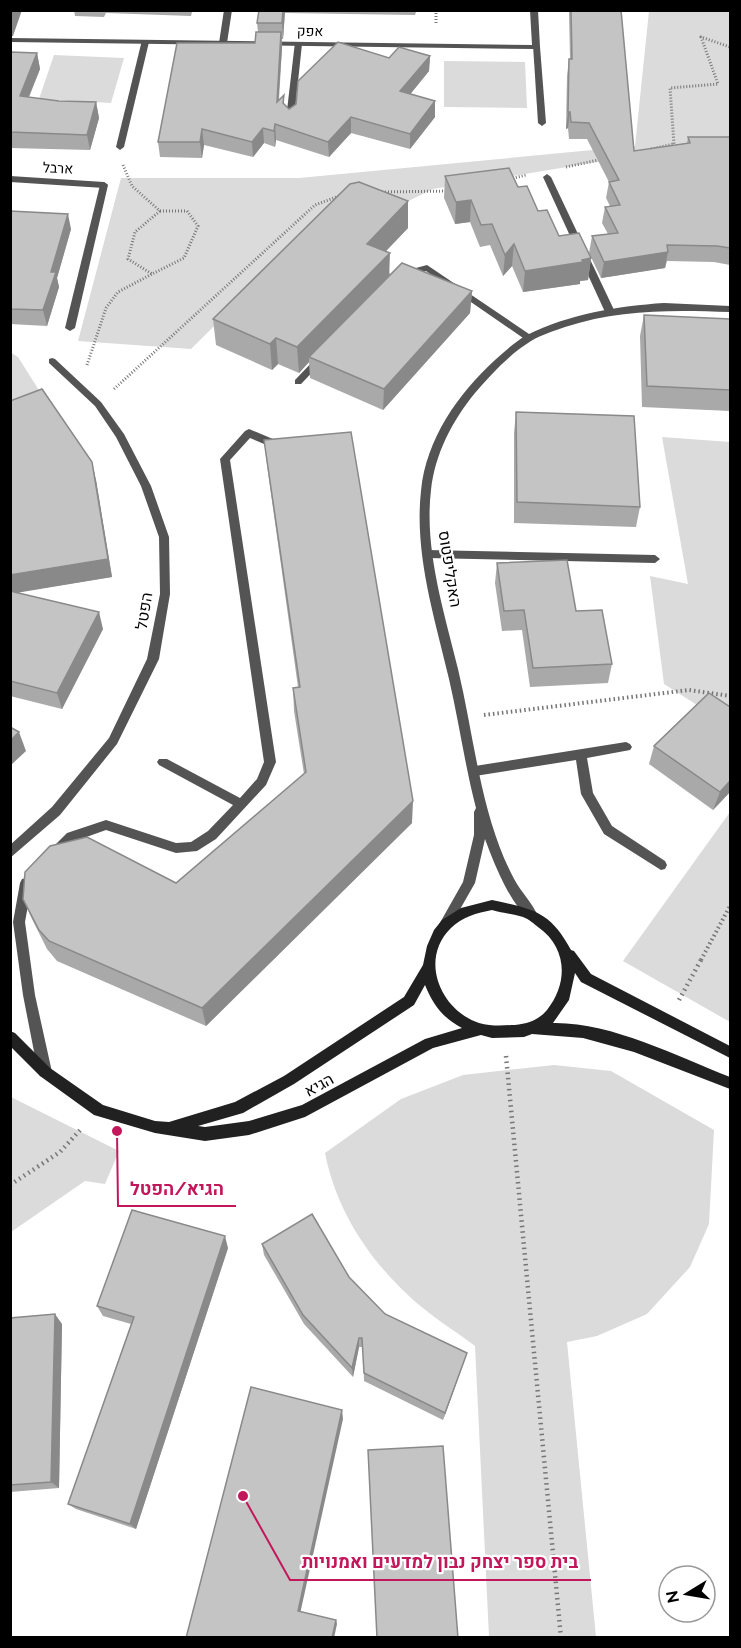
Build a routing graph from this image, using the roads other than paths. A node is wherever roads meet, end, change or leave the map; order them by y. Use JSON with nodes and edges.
{"nodes":[{"id":1,"x":228,"y":10,"type":"edge"},
{"id":2,"x":534,"y":10,"type":"edge"},
{"id":3,"x":10,"y":40,"type":"edge"},
{"id":4,"x":145,"y":42,"type":"junction"},
{"id":5,"x":223,"y":43,"type":"junction"},
{"id":6,"x":298,"y":44,"type":"junction"},
{"id":7,"x":536,"y":47,"type":"junction"},
{"id":8,"x":290,"y":119,"type":"edge"},
{"id":9,"x":542,"y":123,"type":"dead end"},
{"id":10,"x":120,"y":147,"type":"road end"},
{"id":11,"x":547,"y":177,"type":"dead end"},
{"id":12,"x":10,"y":179,"type":"edge"},
{"id":13,"x":397,"y":280,"type":"edge"},
{"id":14,"x":730,"y":309,"type":"edge"},
{"id":15,"x":610,"y":312,"type":"junction"},
{"id":16,"x":70,"y":328,"type":"dead end"},
{"id":17,"x":529,"y":338,"type":"junction"},
{"id":18,"x":331,"y":348,"type":"edge"},
{"id":19,"x":52,"y":361,"type":"dead end"},
{"id":20,"x":298,"y":382,"type":"dead end"},
{"id":21,"x":276,"y":445,"type":"edge"},
{"id":22,"x":427,"y":554,"type":"junction"},
{"id":23,"x":655,"y":559,"type":"dead end"},
{"id":24,"x":626,"y":747,"type":"dead end"},
{"id":25,"x":581,"y":754,"type":"junction"},
{"id":26,"x":163,"y":762,"type":"dead end"},
{"id":27,"x":475,"y":771,"type":"junction"},
{"id":28,"x":479,"y":793,"type":"junction"},
{"id":29,"x":242,"y":804,"type":"junction"},
{"id":30,"x":10,"y":853,"type":"edge"},
{"id":31,"x":45,"y":860,"type":"edge"},
{"id":32,"x":661,"y":865,"type":"dead end"},
{"id":33,"x":28,"y":875,"type":"edge"},
{"id":34,"x":530,"y":912,"type":"junction"},
{"id":35,"x":443,"y":928,"type":"junction"},
{"id":36,"x":566,"y":950,"type":"junction"},
{"id":37,"x":428,"y":969,"type":"junction"},
{"id":38,"x":528,"y":1029,"type":"junction"},
{"id":39,"x":478,"y":1030,"type":"junction"},
{"id":40,"x":10,"y":1037,"type":"edge"},
{"id":41,"x":730,"y":1052,"type":"edge"},
{"id":42,"x":45,"y":1072,"type":"junction"},
{"id":43,"x":730,"y":1083,"type":"edge"},
{"id":44,"x":166,"y":1129,"type":"junction"}],
"edges":[{"from":1,"to":5,"type":"street"},
{"from":2,"to":7,"type":"street"},
{"from":3,"to":4,"type":"street","name":"אפק"},
{"from":4,"to":5,"type":"street","name":"אפק"},
{"from":4,"to":10,"type":"street"},
{"from":5,"to":6,"type":"street","name":"אפק"},
{"from":6,"to":7,"type":"street","name":"אפק"},
{"from":6,"to":8,"type":"street"},
{"from":7,"to":9,"type":"street"},
{"from":11,"to":15,"type":"street"},
{"from":12,"to":16,"type":"street","name":"ארבל"},
{"from":13,"to":17,"type":"street"},
{"from":14,"to":15,"type":"street","name":"האקליפטוס"},
{"from":15,"to":17,"type":"street","name":"האקליפטוס"},
{"from":17,"to":22,"type":"street","name":"האקליפטוס"},
{"from":18,"to":20,"type":"street"},
{"from":19,"to":30,"type":"street","name":"הפטל"},
{"from":21,"to":29,"type":"street"},
{"from":22,"to":23,"type":"street"},
{"from":22,"to":27,"type":"street","name":"האקליפטוס"},
{"from":24,"to":25,"type":"street"},
{"from":25,"to":27,"type":"street"},
{"from":25,"to":32,"type":"street"},
{"from":26,"to":29,"type":"street"},
{"from":27,"to":28,"type":"street","name":"האקליפטוס"},
{"from":28,"to":34,"type":"street","name":"האקליפטוס"},
{"from":28,"to":35,"type":"street","name":"האקליפטוס"},
{"from":29,"to":31,"type":"street"},
{"from":33,"to":42,"type":"street"},
{"from":34,"to":35,"type":"street"},
{"from":34,"to":36,"type":"street"},
{"from":35,"to":37,"type":"street"},
{"from":36,"to":38,"type":"street"},
{"from":36,"to":41,"type":"street"},
{"from":37,"to":39,"type":"street"},
{"from":37,"to":44,"type":"street","name":"הגיא"},
{"from":38,"to":39,"type":"street"},
{"from":38,"to":43,"type":"street"},
{"from":39,"to":44,"type":"street","name":"הגיא"},
{"from":40,"to":42,"type":"street","name":"הגיא"},
{"from":42,"to":44,"type":"street","name":"הגיא"}]}
